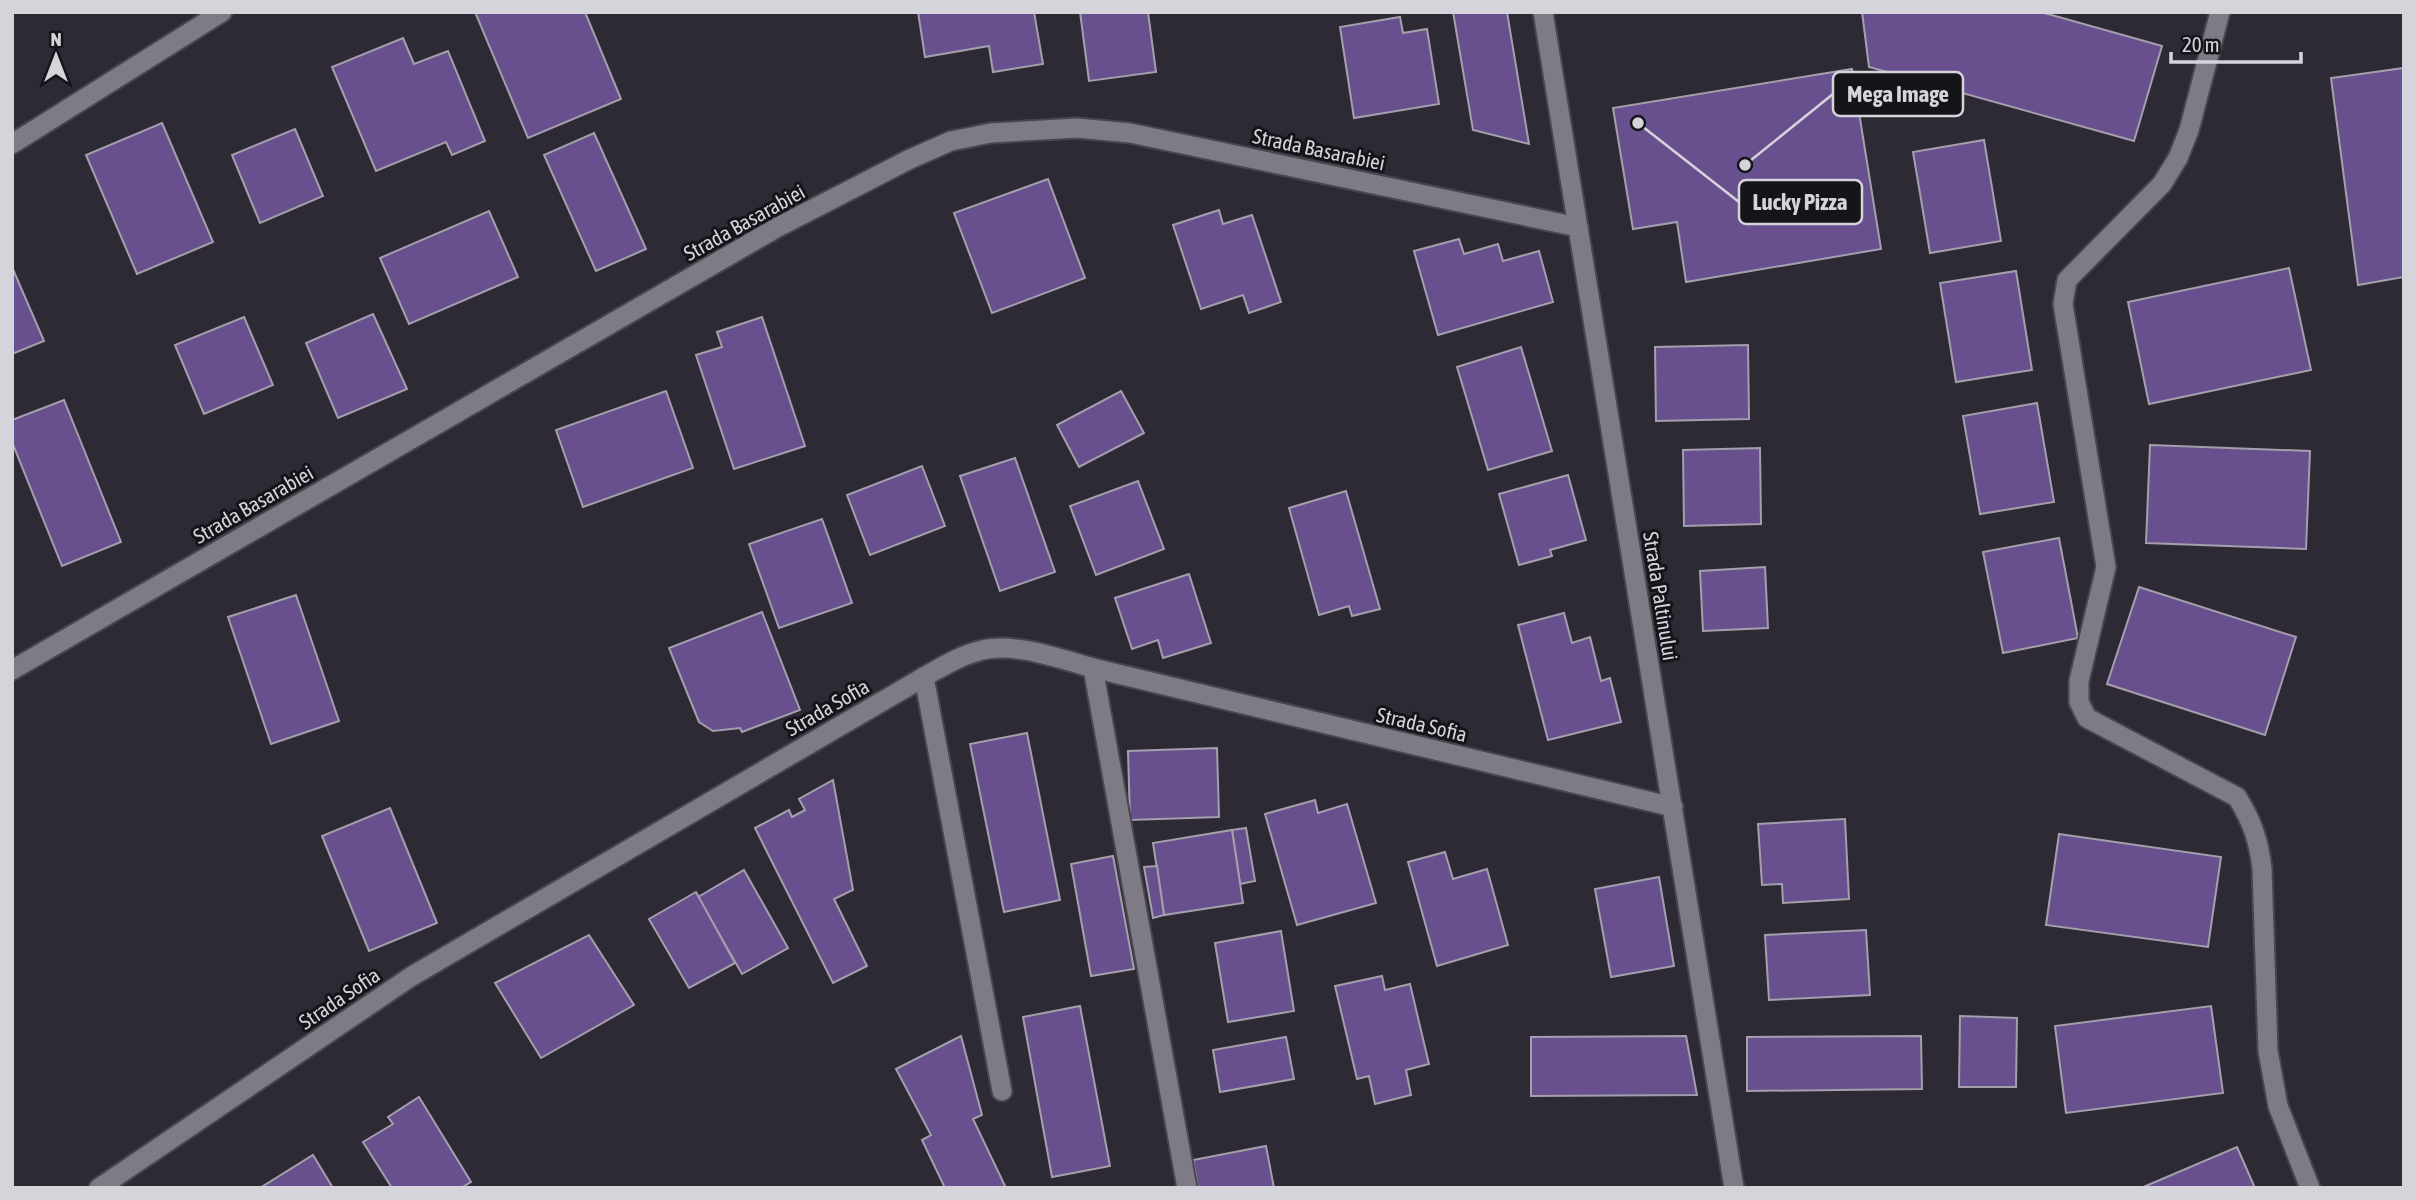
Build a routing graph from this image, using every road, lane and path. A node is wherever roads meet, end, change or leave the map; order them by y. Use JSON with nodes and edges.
{"nodes":[{"id":1,"x":1543,"y":12,"type":"edge"},
{"id":2,"x":2220,"y":12,"type":"edge"},
{"id":3,"x":217,"y":13,"type":"edge"},
{"id":4,"x":12,"y":144,"type":"edge"},
{"id":5,"x":1578,"y":227,"type":"junction"},
{"id":6,"x":1093,"y":668,"type":"junction"},
{"id":7,"x":12,"y":670,"type":"edge"},
{"id":8,"x":924,"y":677,"type":"junction"},
{"id":9,"x":1672,"y":807,"type":"junction"},
{"id":10,"x":1002,"y":1091,"type":"dead end"},
{"id":11,"x":99,"y":1188,"type":"edge"},
{"id":12,"x":1187,"y":1188,"type":"edge"},
{"id":13,"x":1734,"y":1188,"type":"edge"},
{"id":14,"x":2310,"y":1188,"type":"edge"}],
"edges":[{"from":1,"to":5,"type":"street","name":"Strada Paltinului"},
{"from":2,"to":14,"type":"street"},
{"from":3,"to":4,"type":"street"},
{"from":5,"to":7,"type":"street","name":"Strada Basarabiei"},
{"from":5,"to":9,"type":"street","name":"Strada Paltinului"},
{"from":6,"to":8,"type":"street","name":"Strada Sofia"},
{"from":6,"to":9,"type":"street","name":"Strada Sofia"},
{"from":6,"to":12,"type":"street"},
{"from":8,"to":10,"type":"street"},
{"from":8,"to":11,"type":"street","name":"Strada Sofia"},
{"from":9,"to":13,"type":"street","name":"Strada Paltinului"}]}
